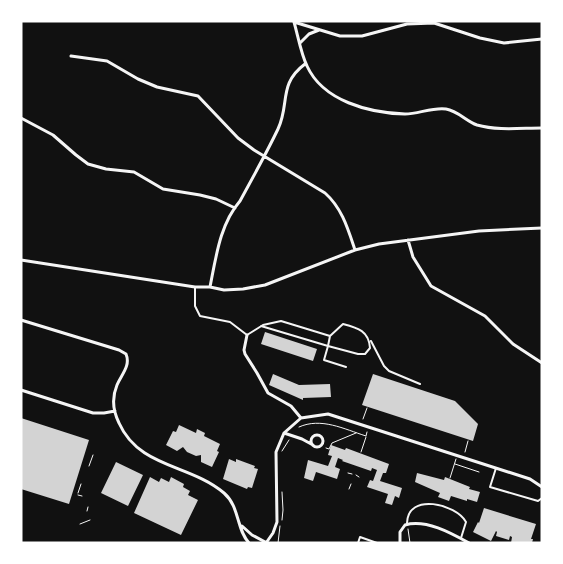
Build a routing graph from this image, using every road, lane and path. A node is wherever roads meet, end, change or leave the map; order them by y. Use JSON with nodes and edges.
{"nodes":[{"id":1,"x":293,"y":22,"type":"edge"},
{"id":2,"x":320,"y":30,"type":"junction"},
{"id":3,"x":542,"y":38,"type":"edge"},
{"id":4,"x":300,"y":43,"type":"junction"},
{"id":5,"x":71,"y":56,"type":"dead end"},
{"id":6,"x":305,"y":64,"type":"junction"},
{"id":7,"x":21,"y":118,"type":"edge"},
{"id":8,"x":542,"y":128,"type":"edge"},
{"id":9,"x":264,"y":156,"type":"junction"},
{"id":10,"x":235,"y":208,"type":"junction"},
{"id":11,"x":542,"y":228,"type":"edge"},
{"id":12,"x":408,"y":240,"type":"junction"},
{"id":13,"x":354,"y":250,"type":"junction"},
{"id":14,"x":21,"y":260,"type":"edge"},
{"id":15,"x":195,"y":287,"type":"junction"},
{"id":16,"x":210,"y":287,"type":"junction"},
{"id":17,"x":21,"y":320,"type":"edge"},
{"id":18,"x":261,"y":326,"type":"junction"},
{"id":19,"x":246,"y":335,"type":"junction"},
{"id":20,"x":330,"y":336,"type":"junction"},
{"id":21,"x":370,"y":339,"type":"junction"},
{"id":22,"x":328,"y":346,"type":"junction"},
{"id":23,"x":542,"y":363,"type":"edge"},
{"id":24,"x":346,"y":367,"type":"dead end"},
{"id":25,"x":420,"y":384,"type":"dead end"},
{"id":26,"x":21,"y":390,"type":"edge"},
{"id":27,"x":367,"y":408,"type":"dead end"},
{"id":28,"x":115,"y":411,"type":"junction"},
{"id":29,"x":301,"y":418,"type":"junction"},
{"id":30,"x":363,"y":420,"type":"dead end"},
{"id":31,"x":297,"y":428,"type":"dead end"},
{"id":32,"x":368,"y":430,"type":"dead end"},
{"id":33,"x":284,"y":433,"type":"junction"},
{"id":34,"x":356,"y":433,"type":"junction"},
{"id":35,"x":291,"y":436,"type":"junction"},
{"id":36,"x":314,"y":436,"type":"junction"},
{"id":37,"x":366,"y":436,"type":"junction"},
{"id":38,"x":302,"y":439,"type":"junction"},
{"id":39,"x":468,"y":441,"type":"dead end"},
{"id":40,"x":313,"y":445,"type":"junction"},
{"id":41,"x":326,"y":448,"type":"dead end"},
{"id":42,"x":281,"y":452,"type":"dead end"},
{"id":43,"x":361,"y":452,"type":"dead end"},
{"id":44,"x":465,"y":453,"type":"dead end"},
{"id":45,"x":92,"y":454,"type":"dead end"},
{"id":46,"x":456,"y":458,"type":"dead end"},
{"id":47,"x":454,"y":464,"type":"junction"},
{"id":48,"x":89,"y":466,"type":"dead end"},
{"id":49,"x":496,"y":468,"type":"junction"},
{"id":50,"x":479,"y":472,"type":"dead end"},
{"id":51,"x":348,"y":473,"type":"dead end"},
{"id":52,"x":352,"y":474,"type":"dead end"},
{"id":53,"x":356,"y":475,"type":"dead end"},
{"id":54,"x":359,"y":477,"type":"dead end"},
{"id":55,"x":450,"y":478,"type":"dead end"},
{"id":56,"x":81,"y":484,"type":"dead end"},
{"id":57,"x":351,"y":484,"type":"dead end"},
{"id":58,"x":542,"y":487,"type":"edge"},
{"id":59,"x":349,"y":489,"type":"dead end"},
{"id":60,"x":282,"y":493,"type":"dead end"},
{"id":61,"x":82,"y":496,"type":"dead end"},
{"id":62,"x":542,"y":498,"type":"edge"},
{"id":63,"x":88,"y":507,"type":"dead end"},
{"id":64,"x":87,"y":511,"type":"dead end"},
{"id":65,"x":90,"y":520,"type":"dead end"},
{"id":66,"x":80,"y":524,"type":"dead end"},
{"id":67,"x":406,"y":524,"type":"junction"},
{"id":68,"x":241,"y":526,"type":"junction"},
{"id":69,"x":461,"y":538,"type":"junction"},
{"id":70,"x":249,"y":543,"type":"edge"},
{"id":71,"x":267,"y":543,"type":"edge"},
{"id":72,"x":278,"y":543,"type":"edge"},
{"id":73,"x":358,"y":543,"type":"edge"},
{"id":74,"x":377,"y":543,"type":"edge"},
{"id":75,"x":400,"y":543,"type":"edge"},
{"id":76,"x":410,"y":543,"type":"edge"},
{"id":77,"x":469,"y":543,"type":"edge"}],
"edges":[{"from":1,"to":2,"type":"street"},
{"from":1,"to":4,"type":"street"},
{"from":2,"to":3,"type":"street"},
{"from":2,"to":4,"type":"street"},
{"from":4,"to":6,"type":"street"},
{"from":5,"to":9,"type":"street"},
{"from":6,"to":8,"type":"street"},
{"from":6,"to":9,"type":"street"},
{"from":7,"to":10,"type":"street"},
{"from":9,"to":10,"type":"street"},
{"from":9,"to":13,"type":"street"},
{"from":10,"to":16,"type":"street"},
{"from":11,"to":12,"type":"street"},
{"from":12,"to":13,"type":"street"},
{"from":12,"to":23,"type":"street"},
{"from":13,"to":16,"type":"street"},
{"from":14,"to":15,"type":"street"},
{"from":15,"to":16,"type":"street"},
{"from":15,"to":19,"type":"lane"},
{"from":17,"to":28,"type":"street"},
{"from":18,"to":19,"type":"lane"},
{"from":18,"to":20,"type":"lane"},
{"from":18,"to":22,"type":"lane"},
{"from":19,"to":29,"type":"street"},
{"from":20,"to":21,"type":"lane"},
{"from":20,"to":22,"type":"lane"},
{"from":21,"to":22,"type":"lane"},
{"from":21,"to":25,"type":"lane"},
{"from":22,"to":24,"type":"lane"},
{"from":26,"to":28,"type":"street"},
{"from":27,"to":30,"type":"path"},
{"from":28,"to":68,"type":"street"},
{"from":29,"to":33,"type":"street"},
{"from":29,"to":49,"type":"street"},
{"from":31,"to":34,"type":"path"},
{"from":32,"to":37,"type":"path"},
{"from":33,"to":35,"type":"street"},
{"from":33,"to":71,"type":"street"},
{"from":34,"to":37,"type":"path"},
{"from":34,"to":41,"type":"path"},
{"from":35,"to":38,"type":"street"},
{"from":35,"to":42,"type":"path"},
{"from":36,"to":38,"type":"street"},
{"from":36,"to":40,"type":"street"},
{"from":36,"to":40,"type":"street"},
{"from":37,"to":43,"type":"path"},
{"from":38,"to":40,"type":"street"},
{"from":39,"to":44,"type":"path"},
{"from":45,"to":48,"type":"path"},
{"from":46,"to":47,"type":"path"},
{"from":47,"to":50,"type":"path"},
{"from":47,"to":55,"type":"path"},
{"from":49,"to":58,"type":"street"},
{"from":49,"to":62,"type":"lane"},
{"from":51,"to":52,"type":"path"},
{"from":53,"to":54,"type":"path"},
{"from":56,"to":61,"type":"path"},
{"from":57,"to":59,"type":"path"},
{"from":60,"to":72,"type":"path"},
{"from":63,"to":64,"type":"path"},
{"from":65,"to":66,"type":"path"},
{"from":67,"to":69,"type":"street"},
{"from":67,"to":69,"type":"lane"},
{"from":67,"to":75,"type":"street"},
{"from":67,"to":76,"type":"path"},
{"from":68,"to":70,"type":"street"},
{"from":68,"to":71,"type":"street"},
{"from":69,"to":77,"type":"street"},
{"from":73,"to":74,"type":"lane"}]}
